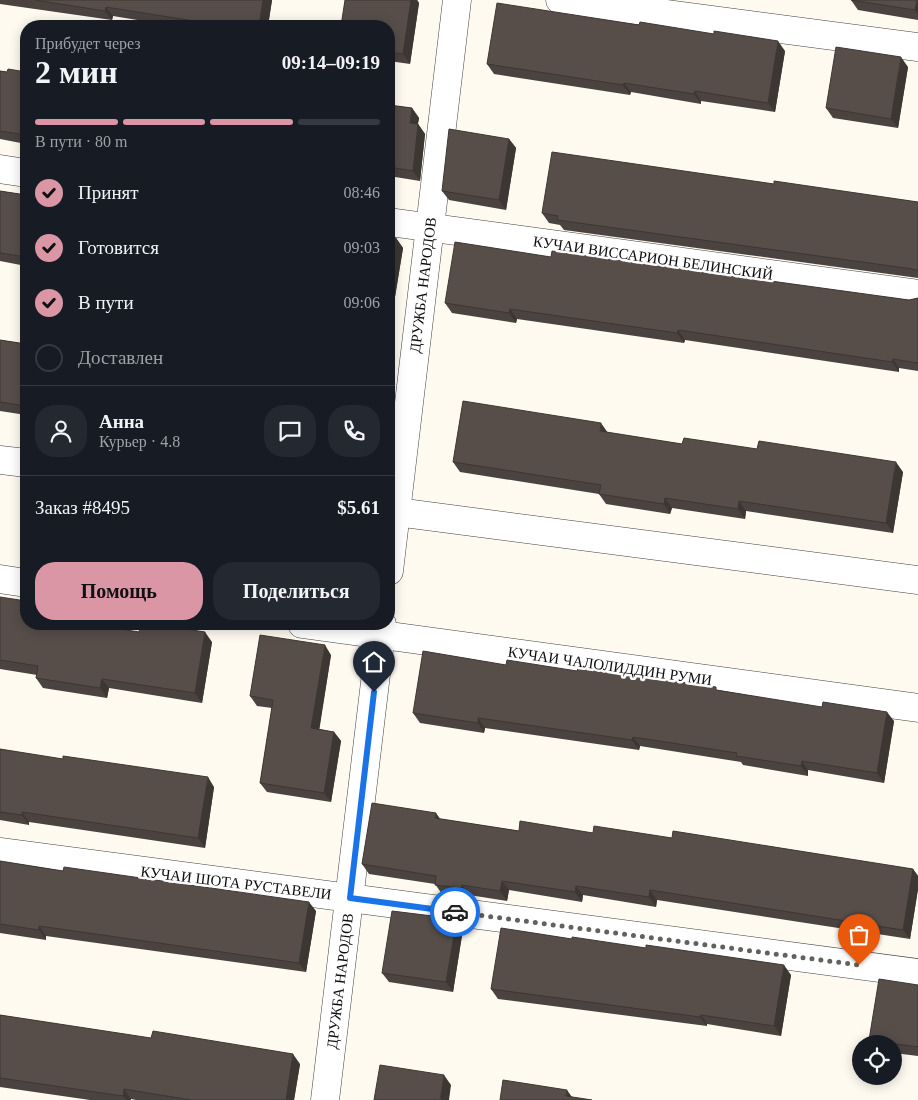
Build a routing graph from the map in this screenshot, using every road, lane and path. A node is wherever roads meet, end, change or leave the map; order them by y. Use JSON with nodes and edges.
{"nodes":[{"id":1,"x":457,"y":0,"type":"edge"},
{"id":2,"x":560,"y":0,"type":"edge"},
{"id":3,"x":918,"y":47,"type":"edge"},
{"id":4,"x":0,"y":169,"type":"edge"},
{"id":5,"x":20,"y":172,"type":"edge"},
{"id":6,"x":395,"y":223,"type":"edge"},
{"id":7,"x":430,"y":228,"type":"junction"},
{"id":8,"x":918,"y":294,"type":"edge"},
{"id":9,"x":0,"y":460,"type":"edge"},
{"id":10,"x":20,"y":462,"type":"edge"},
{"id":11,"x":395,"y":489,"type":"edge"},
{"id":12,"x":395,"y":511,"type":"edge"},
{"id":13,"x":0,"y":579,"type":"edge"},
{"id":14,"x":918,"y":580,"type":"edge"},
{"id":15,"x":20,"y":582,"type":"edge"},
{"id":16,"x":382,"y":630,"type":"edge"},
{"id":17,"x":918,"y":708,"type":"edge"},
{"id":18,"x":0,"y":852,"type":"edge"},
{"id":19,"x":350,"y":898,"type":"junction"},
{"id":20,"x":918,"y":973,"type":"edge"},
{"id":21,"x":326,"y":1100,"type":"edge"}],
"edges":[{"from":1,"to":7,"type":"street","name":"ДРУЖБА НАРОДОВ"},
{"from":2,"to":3,"type":"street"},
{"from":4,"to":5,"type":"street"},
{"from":6,"to":7,"type":"street","name":"КУЧАИ ВИССАРИОН БЕЛИНСКИЙ"},
{"from":7,"to":8,"type":"street","name":"КУЧАИ ВИССАРИОН БЕЛИНСКИЙ"},
{"from":7,"to":11,"type":"street","name":"ДРУЖБА НАРОДОВ"},
{"from":9,"to":10,"type":"street"},
{"from":12,"to":14,"type":"street"},
{"from":13,"to":15,"type":"street"},
{"from":16,"to":17,"type":"street","name":"КУЧАИ ЧАЛОЛИДДИН РУМИ"},
{"from":16,"to":19,"type":"street","name":"ДРУЖБА НАРОДОВ"},
{"from":18,"to":19,"type":"street","name":"КУЧАИ ШОТА РУСТАВЕЛИ"},
{"from":19,"to":20,"type":"street","name":"КУЧАИ ШОТА РУСТАВЕЛИ"},
{"from":19,"to":21,"type":"street","name":"ДРУЖБА НАРОДОВ"}]}
